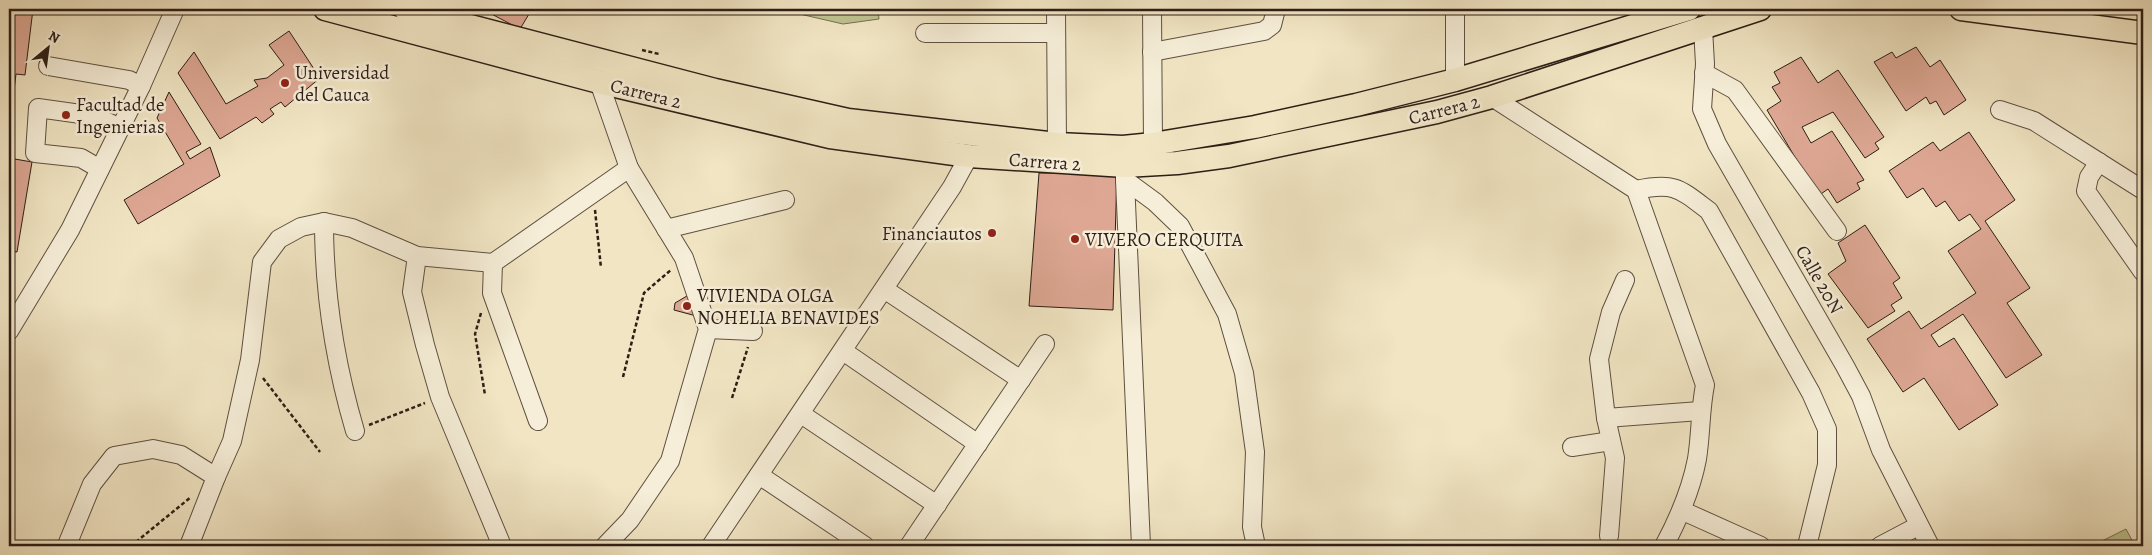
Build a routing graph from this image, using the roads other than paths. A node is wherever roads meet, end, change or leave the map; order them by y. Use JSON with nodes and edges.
{"nodes":[{"id":1,"x":175,"y":9,"type":"edge"},
{"id":2,"x":325,"y":9,"type":"edge"},
{"id":3,"x":405,"y":9,"type":"edge"},
{"id":4,"x":1056,"y":9,"type":"edge"},
{"id":5,"x":1152,"y":9,"type":"edge"},
{"id":6,"x":1276,"y":9,"type":"edge"},
{"id":7,"x":1455,"y":9,"type":"edge"},
{"id":8,"x":1689,"y":9,"type":"edge"},
{"id":9,"x":1760,"y":9,"type":"edge"},
{"id":10,"x":1961,"y":9,"type":"edge"},
{"id":11,"x":2070,"y":9,"type":"edge"},
{"id":12,"x":2143,"y":20,"type":"edge"},
{"id":13,"x":1703,"y":28,"type":"junction"},
{"id":14,"x":925,"y":33,"type":"dead end"},
{"id":15,"x":1056,"y":33,"type":"junction"},
{"id":16,"x":2143,"y":33,"type":"edge"},
{"id":17,"x":1152,"y":52,"type":"junction"},
{"id":18,"x":48,"y":66,"type":"dead end"},
{"id":19,"x":1704,"y":73,"type":"junction"},
{"id":20,"x":1455,"y":80,"type":"junction"},
{"id":21,"x":599,"y":82,"type":"junction"},
{"id":22,"x":141,"y":86,"type":"junction"},
{"id":23,"x":1492,"y":97,"type":"junction"},
{"id":24,"x":2000,"y":110,"type":"dead end"},
{"id":25,"x":120,"y":128,"type":"junction"},
{"id":26,"x":1057,"y":144,"type":"junction"},
{"id":27,"x":1153,"y":144,"type":"junction"},
{"id":28,"x":969,"y":156,"type":"junction"},
{"id":29,"x":2099,"y":162,"type":"junction"},
{"id":30,"x":630,"y":168,"type":"junction"},
{"id":31,"x":100,"y":169,"type":"junction"},
{"id":32,"x":1125,"y":173,"type":"junction"},
{"id":33,"x":1636,"y":190,"type":"junction"},
{"id":34,"x":2143,"y":190,"type":"edge"},
{"id":35,"x":785,"y":200,"type":"dead end"},
{"id":36,"x":324,"y":222,"type":"junction"},
{"id":37,"x":666,"y":229,"type":"junction"},
{"id":38,"x":1837,"y":230,"type":"dead end"},
{"id":39,"x":417,"y":256,"type":"junction"},
{"id":40,"x":493,"y":263,"type":"junction"},
{"id":41,"x":2143,"y":272,"type":"edge"},
{"id":42,"x":1625,"y":280,"type":"dead end"},
{"id":43,"x":884,"y":289,"type":"junction"},
{"id":44,"x":708,"y":329,"type":"junction"},
{"id":45,"x":9,"y":331,"type":"edge"},
{"id":46,"x":753,"y":331,"type":"road end"},
{"id":47,"x":1045,"y":344,"type":"dead end"},
{"id":48,"x":843,"y":351,"type":"junction"},
{"id":49,"x":1021,"y":380,"type":"junction"},
{"id":50,"x":1700,"y":411,"type":"junction"},
{"id":51,"x":801,"y":414,"type":"junction"},
{"id":52,"x":1606,"y":418,"type":"junction"},
{"id":53,"x":538,"y":421,"type":"dead end"},
{"id":54,"x":355,"y":431,"type":"road end"},
{"id":55,"x":1611,"y":441,"type":"junction"},
{"id":56,"x":978,"y":444,"type":"junction"},
{"id":57,"x":1572,"y":447,"type":"dead end"},
{"id":58,"x":759,"y":475,"type":"junction"},
{"id":59,"x":216,"y":477,"type":"junction"},
{"id":60,"x":937,"y":505,"type":"junction"},
{"id":61,"x":1683,"y":511,"type":"junction"},
{"id":62,"x":1918,"y":526,"type":"junction"},
{"id":63,"x":1609,"y":536,"type":"dead end"},
{"id":64,"x":718,"y":544,"type":"edge"},
{"id":65,"x":67,"y":545,"type":"edge"},
{"id":66,"x":189,"y":546,"type":"edge"},
{"id":67,"x":502,"y":546,"type":"edge"},
{"id":68,"x":605,"y":546,"type":"edge"},
{"id":69,"x":865,"y":546,"type":"edge"},
{"id":70,"x":909,"y":546,"type":"edge"},
{"id":71,"x":1141,"y":546,"type":"edge"},
{"id":72,"x":1256,"y":546,"type":"edge"},
{"id":73,"x":1664,"y":546,"type":"edge"},
{"id":74,"x":1761,"y":546,"type":"edge"},
{"id":75,"x":1807,"y":546,"type":"edge"},
{"id":76,"x":1880,"y":546,"type":"edge"},
{"id":77,"x":1930,"y":546,"type":"edge"}],
"edges":[{"from":1,"to":22,"type":"street"},
{"from":2,"to":21,"type":"main road","name":"Carrera 2"},
{"from":3,"to":26,"type":"main road","name":"Carrera 2"},
{"from":4,"to":15,"type":"street"},
{"from":5,"to":17,"type":"street"},
{"from":6,"to":17,"type":"street"},
{"from":7,"to":20,"type":"street"},
{"from":8,"to":20,"type":"main road","name":"Carrera 2"},
{"from":9,"to":13,"type":"main road","name":"Carrera 2"},
{"from":10,"to":16,"type":"main road"},
{"from":11,"to":12,"type":"main road"},
{"from":13,"to":19,"type":"street","name":"Calle 20N"},
{"from":13,"to":23,"type":"main road","name":"Carrera 2"},
{"from":14,"to":15,"type":"street"},
{"from":15,"to":26,"type":"street"},
{"from":17,"to":27,"type":"street"},
{"from":18,"to":22,"type":"street"},
{"from":19,"to":38,"type":"street"},
{"from":19,"to":62,"type":"street","name":"Calle 20N"},
{"from":20,"to":27,"type":"main road","name":"Carrera 2"},
{"from":21,"to":28,"type":"main road","name":"Carrera 2"},
{"from":21,"to":30,"type":"street"},
{"from":22,"to":25,"type":"street"},
{"from":23,"to":32,"type":"main road","name":"Carrera 2"},
{"from":23,"to":33,"type":"street"},
{"from":24,"to":29,"type":"street"},
{"from":25,"to":31,"type":"street"},
{"from":25,"to":31,"type":"street"},
{"from":26,"to":27,"type":"main road","name":"Carrera 2"},
{"from":28,"to":32,"type":"main road","name":"Carrera 2"},
{"from":28,"to":43,"type":"street"},
{"from":29,"to":34,"type":"street"},
{"from":29,"to":41,"type":"street"},
{"from":30,"to":37,"type":"street"},
{"from":30,"to":40,"type":"street"},
{"from":31,"to":45,"type":"street"},
{"from":32,"to":71,"type":"street"},
{"from":32,"to":72,"type":"street"},
{"from":33,"to":50,"type":"street"},
{"from":33,"to":75,"type":"street"},
{"from":35,"to":37,"type":"street"},
{"from":36,"to":39,"type":"street"},
{"from":36,"to":54,"type":"street"},
{"from":36,"to":59,"type":"street"},
{"from":37,"to":44,"type":"street"},
{"from":39,"to":40,"type":"street"},
{"from":39,"to":67,"type":"street"},
{"from":40,"to":53,"type":"street"},
{"from":42,"to":52,"type":"street"},
{"from":43,"to":48,"type":"street"},
{"from":43,"to":49,"type":"street"},
{"from":44,"to":46,"type":"street"},
{"from":44,"to":68,"type":"street"},
{"from":47,"to":49,"type":"street"},
{"from":48,"to":51,"type":"street"},
{"from":48,"to":56,"type":"street"},
{"from":49,"to":56,"type":"street"},
{"from":50,"to":52,"type":"street"},
{"from":50,"to":61,"type":"street"},
{"from":51,"to":58,"type":"street"},
{"from":51,"to":60,"type":"street"},
{"from":52,"to":55,"type":"street"},
{"from":55,"to":57,"type":"street"},
{"from":55,"to":63,"type":"street"},
{"from":56,"to":60,"type":"street"},
{"from":58,"to":64,"type":"street"},
{"from":58,"to":69,"type":"street"},
{"from":59,"to":65,"type":"street"},
{"from":59,"to":66,"type":"street"},
{"from":60,"to":70,"type":"street"},
{"from":61,"to":73,"type":"street"},
{"from":61,"to":74,"type":"street"},
{"from":62,"to":76,"type":"street"},
{"from":62,"to":77,"type":"street","name":"Calle 20N"}]}
